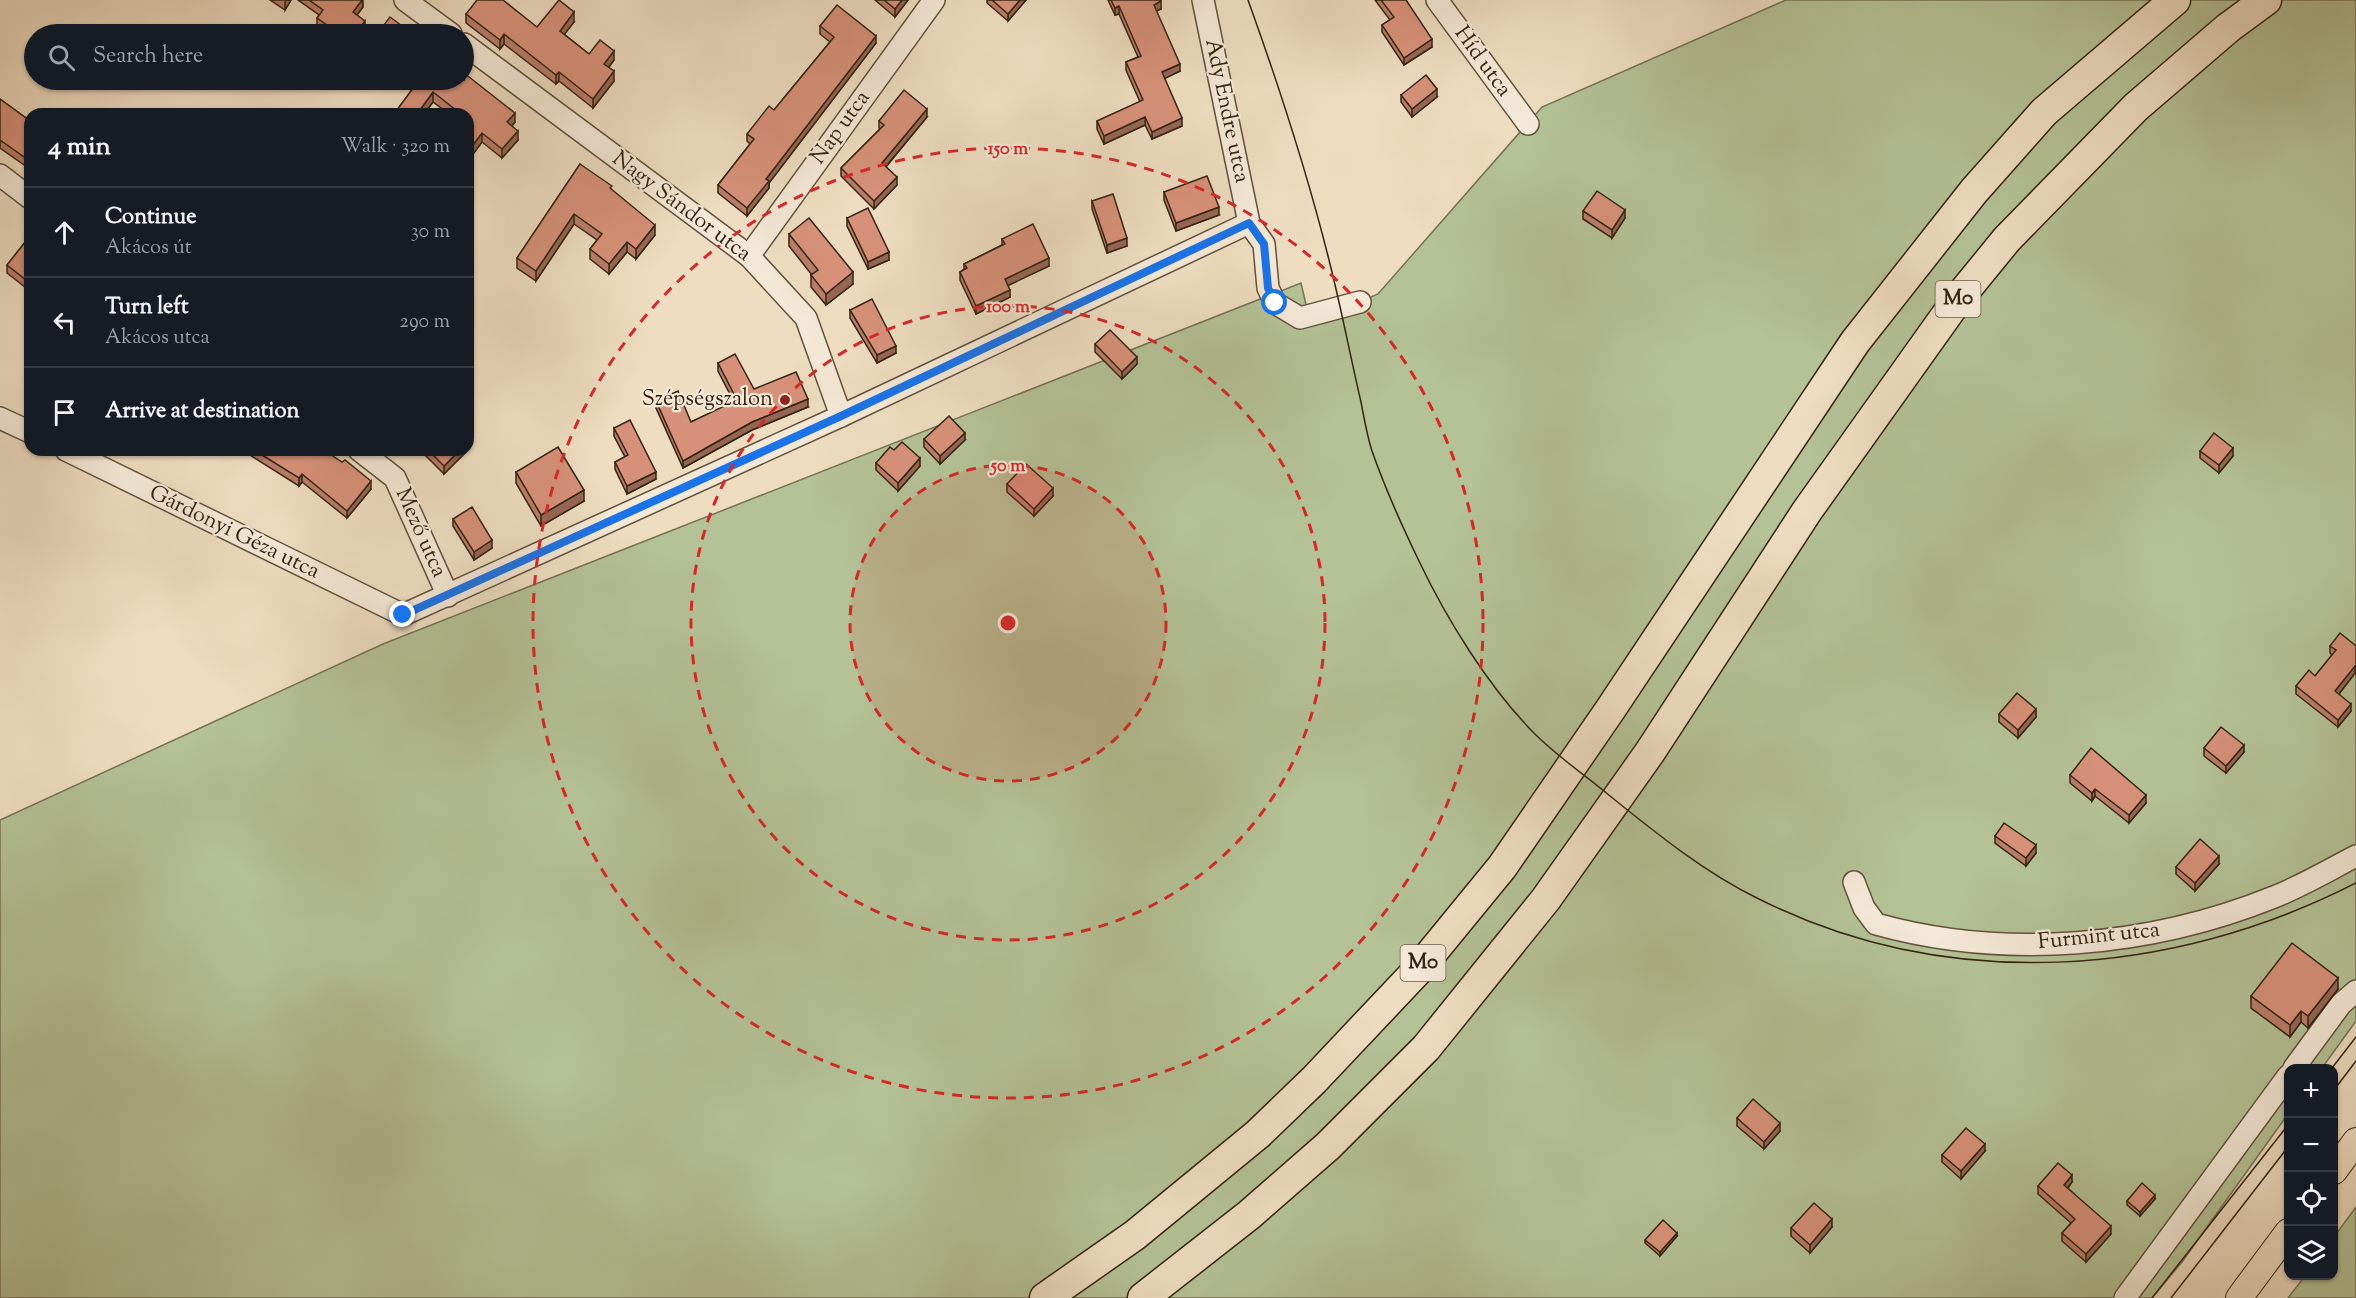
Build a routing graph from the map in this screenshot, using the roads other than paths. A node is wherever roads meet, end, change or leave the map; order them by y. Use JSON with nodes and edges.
{"nodes":[{"id":1,"x":405,"y":0,"type":"edge"},
{"id":2,"x":934,"y":0,"type":"edge"},
{"id":3,"x":1203,"y":0,"type":"edge"},
{"id":4,"x":1437,"y":0,"type":"edge"},
{"id":5,"x":2175,"y":0,"type":"edge"},
{"id":6,"x":2266,"y":0,"type":"edge"},
{"id":7,"x":437,"y":24,"type":"edge"},
{"id":8,"x":474,"y":51,"type":"edge"},
{"id":9,"x":1527,"y":124,"type":"dead end"},
{"id":10,"x":0,"y":176,"type":"edge"},
{"id":11,"x":24,"y":194,"type":"edge"},
{"id":12,"x":1249,"y":223,"type":"junction"},
{"id":13,"x":748,"y":256,"type":"junction"},
{"id":14,"x":1360,"y":302,"type":"dead end"},
{"id":15,"x":841,"y":416,"type":"junction"},
{"id":16,"x":0,"y":418,"type":"edge"},
{"id":17,"x":24,"y":429,"type":"edge"},
{"id":18,"x":78,"y":456,"type":"edge"},
{"id":19,"x":367,"y":456,"type":"edge"},
{"id":20,"x":448,"y":596,"type":"junction"},
{"id":21,"x":2356,"y":856,"type":"edge"},
{"id":22,"x":1854,"y":882,"type":"dead end"},
{"id":23,"x":2356,"y":991,"type":"edge"},
{"id":24,"x":2297,"y":1064,"type":"edge"},
{"id":25,"x":2284,"y":1083,"type":"edge"},
{"id":26,"x":2356,"y":1141,"type":"edge"},
{"id":27,"x":2338,"y":1166,"type":"edge"},
{"id":28,"x":2284,"y":1239,"type":"edge"},
{"id":29,"x":1045,"y":1298,"type":"edge"},
{"id":30,"x":1143,"y":1298,"type":"edge"},
{"id":31,"x":2125,"y":1298,"type":"edge"},
{"id":32,"x":2239,"y":1298,"type":"edge"}],
"edges":[{"from":1,"to":7,"type":"street"},
{"from":2,"to":13,"type":"street","name":"Nap utca"},
{"from":3,"to":12,"type":"street","name":"Ady Endre utca"},
{"from":4,"to":9,"type":"street","name":"Híd utca"},
{"from":5,"to":29,"type":"highway","number":"M0"},
{"from":6,"to":30,"type":"highway","number":"M0"},
{"from":8,"to":13,"type":"street","name":"Nagy Sándor utca"},
{"from":10,"to":11,"type":"street"},
{"from":12,"to":14,"type":"street","name":"Ady Endre utca"},
{"from":12,"to":15,"type":"street"},
{"from":13,"to":15,"type":"street","name":"Nagy Sándor utca"},
{"from":15,"to":20,"type":"street"},
{"from":16,"to":17,"type":"street"},
{"from":18,"to":20,"type":"street","name":"Gárdonyi Géza utca"},
{"from":19,"to":20,"type":"street","name":"Mező utca"},
{"from":21,"to":22,"type":"street","name":"Furmint utca"},
{"from":23,"to":24,"type":"street"},
{"from":25,"to":31,"type":"street"},
{"from":26,"to":27,"type":"main road"},
{"from":28,"to":32,"type":"main road"}]}
